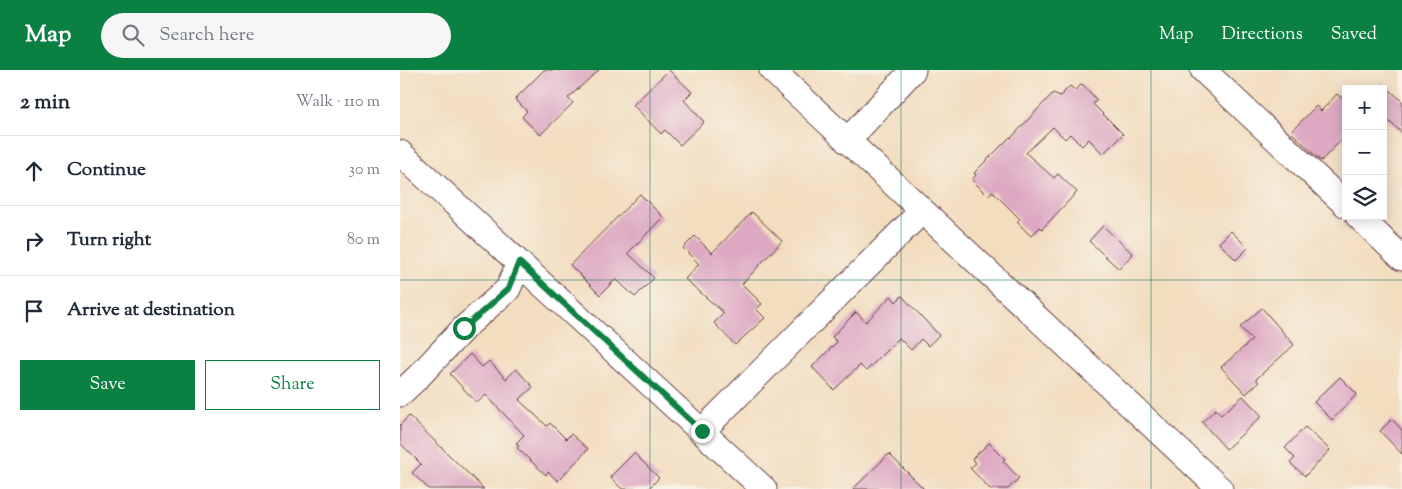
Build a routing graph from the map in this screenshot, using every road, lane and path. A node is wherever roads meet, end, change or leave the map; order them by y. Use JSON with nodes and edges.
{"nodes":[{"id":1,"x":772,"y":70,"type":"edge"},
{"id":2,"x":913,"y":70,"type":"edge"},
{"id":3,"x":1203,"y":70,"type":"edge"},
{"id":4,"x":847,"y":141,"type":"junction"},
{"id":5,"x":400,"y":153,"type":"edge"},
{"id":6,"x":1342,"y":201,"type":"edge"},
{"id":7,"x":922,"y":210,"type":"junction"},
{"id":8,"x":1362,"y":220,"type":"edge"},
{"id":9,"x":1402,"y":258,"type":"edge"},
{"id":10,"x":519,"y":262,"type":"junction"},
{"id":11,"x":400,"y":394,"type":"edge"},
{"id":12,"x":702,"y":431,"type":"junction"},
{"id":13,"x":764,"y":489,"type":"edge"},
{"id":14,"x":1220,"y":489,"type":"edge"}],
"edges":[{"from":1,"to":4,"type":"street"},
{"from":2,"to":4,"type":"street"},
{"from":3,"to":6,"type":"street"},
{"from":4,"to":7,"type":"street"},
{"from":5,"to":10,"type":"street"},
{"from":7,"to":12,"type":"street"},
{"from":7,"to":14,"type":"street"},
{"from":8,"to":9,"type":"street"},
{"from":10,"to":11,"type":"street"},
{"from":10,"to":12,"type":"street"},
{"from":12,"to":13,"type":"street"}]}
